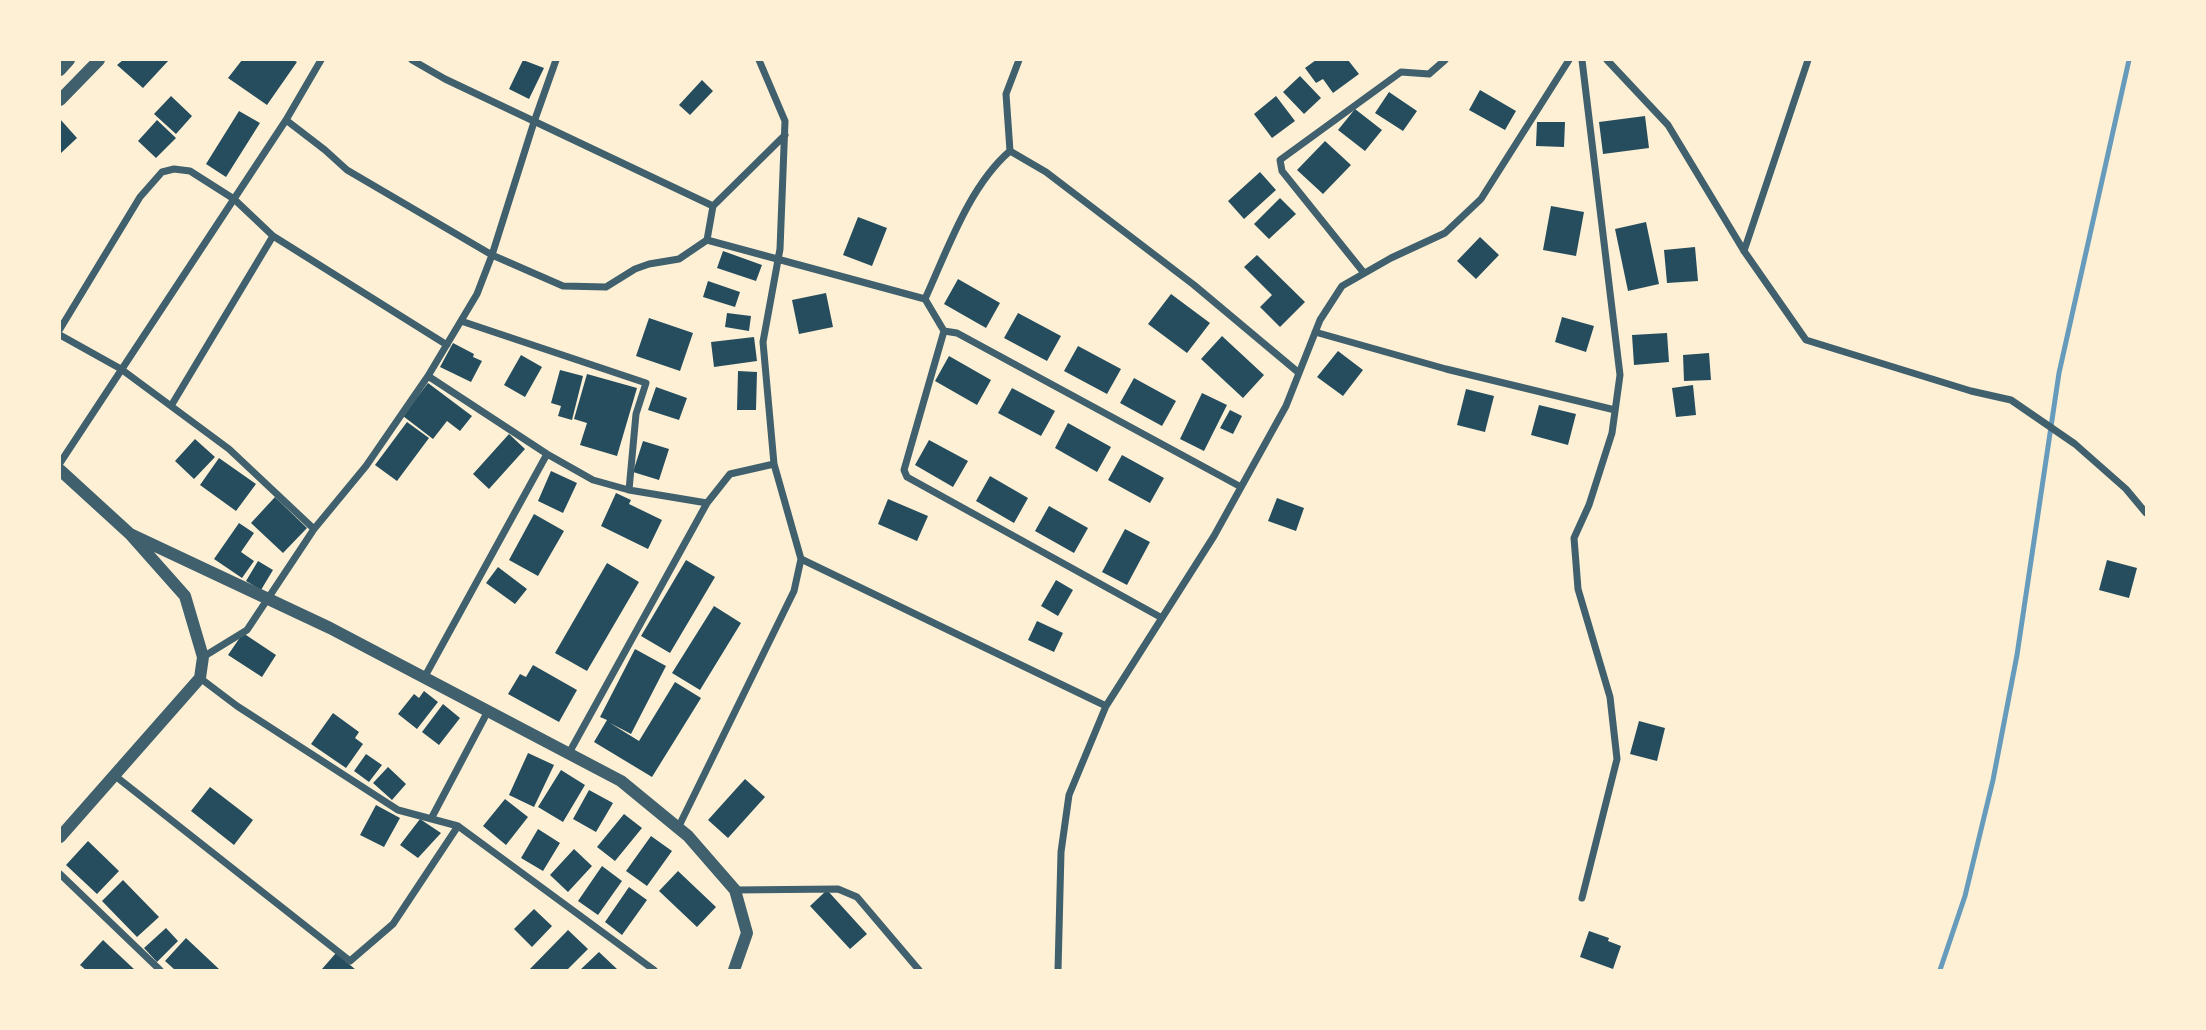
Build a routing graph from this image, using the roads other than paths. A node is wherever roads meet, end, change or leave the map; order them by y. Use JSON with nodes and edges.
{"nodes":[{"id":1,"x":69,"y":60,"type":"edge"},
{"id":2,"x":100,"y":60,"type":"edge"},
{"id":3,"x":321,"y":60,"type":"edge"},
{"id":4,"x":412,"y":60,"type":"edge"},
{"id":5,"x":556,"y":60,"type":"edge"},
{"id":6,"x":759,"y":60,"type":"edge"},
{"id":7,"x":1018,"y":60,"type":"edge"},
{"id":8,"x":1445,"y":60,"type":"edge"},
{"id":9,"x":1569,"y":60,"type":"edge"},
{"id":10,"x":1582,"y":60,"type":"edge"},
{"id":11,"x":1606,"y":60,"type":"edge"},
{"id":12,"x":1808,"y":60,"type":"edge"},
{"id":13,"x":60,"y":70,"type":"edge"},
{"id":14,"x":60,"y":100,"type":"edge"},
{"id":15,"x":286,"y":120,"type":"junction"},
{"id":16,"x":534,"y":122,"type":"junction"},
{"id":17,"x":785,"y":135,"type":"junction"},
{"id":18,"x":1010,"y":151,"type":"junction"},
{"id":19,"x":234,"y":199,"type":"junction"},
{"id":20,"x":713,"y":206,"type":"junction"},
{"id":21,"x":273,"y":236,"type":"junction"},
{"id":22,"x":707,"y":240,"type":"junction"},
{"id":23,"x":1744,"y":251,"type":"junction"},
{"id":24,"x":492,"y":255,"type":"junction"},
{"id":25,"x":778,"y":261,"type":"junction"},
{"id":26,"x":1364,"y":273,"type":"junction"},
{"id":27,"x":925,"y":299,"type":"junction"},
{"id":28,"x":461,"y":321,"type":"junction"},
{"id":29,"x":60,"y":329,"type":"edge"},
{"id":30,"x":944,"y":331,"type":"junction"},
{"id":31,"x":1315,"y":332,"type":"junction"},
{"id":32,"x":60,"y":335,"type":"edge"},
{"id":33,"x":447,"y":345,"type":"junction"},
{"id":34,"x":121,"y":369,"type":"junction"},
{"id":35,"x":1298,"y":373,"type":"junction"},
{"id":36,"x":428,"y":376,"type":"junction"},
{"id":37,"x":171,"y":406,"type":"junction"},
{"id":38,"x":1615,"y":410,"type":"junction"},
{"id":39,"x":547,"y":454,"type":"junction"},
{"id":40,"x":60,"y":463,"type":"edge"},
{"id":41,"x":774,"y":464,"type":"junction"},
{"id":42,"x":60,"y":470,"type":"edge"},
{"id":43,"x":1241,"y":486,"type":"junction"},
{"id":44,"x":629,"y":490,"type":"junction"},
{"id":45,"x":707,"y":503,"type":"junction"},
{"id":46,"x":2147,"y":513,"type":"edge"},
{"id":47,"x":314,"y":529,"type":"junction"},
{"id":48,"x":130,"y":534,"type":"junction"},
{"id":49,"x":801,"y":559,"type":"junction"},
{"id":50,"x":266,"y":598,"type":"junction"},
{"id":51,"x":1162,"y":618,"type":"junction"},
{"id":52,"x":203,"y":657,"type":"junction"},
{"id":53,"x":200,"y":678,"type":"junction"},
{"id":54,"x":424,"y":678,"type":"junction"},
{"id":55,"x":1106,"y":706,"type":"junction"},
{"id":56,"x":488,"y":711,"type":"junction"},
{"id":57,"x":569,"y":753,"type":"junction"},
{"id":58,"x":114,"y":775,"type":"junction"},
{"id":59,"x":432,"y":817,"type":"junction"},
{"id":60,"x":458,"y":827,"type":"junction"},
{"id":61,"x":678,"y":828,"type":"junction"},
{"id":62,"x":60,"y":837,"type":"edge"},
{"id":63,"x":60,"y":874,"type":"edge"},
{"id":64,"x":735,"y":890,"type":"junction"},
{"id":65,"x":1582,"y":898,"type":"dead end"},
{"id":66,"x":160,"y":971,"type":"edge"},
{"id":67,"x":654,"y":971,"type":"edge"},
{"id":68,"x":734,"y":971,"type":"edge"},
{"id":69,"x":919,"y":971,"type":"edge"},
{"id":70,"x":1058,"y":971,"type":"edge"}],
"edges":[{"from":1,"to":13,"type":"street"},
{"from":2,"to":14,"type":"street"},
{"from":3,"to":15,"type":"street"},
{"from":4,"to":16,"type":"street"},
{"from":5,"to":16,"type":"street"},
{"from":6,"to":17,"type":"street"},
{"from":7,"to":18,"type":"street"},
{"from":8,"to":26,"type":"street"},
{"from":9,"to":26,"type":"street"},
{"from":10,"to":38,"type":"street"},
{"from":11,"to":23,"type":"street"},
{"from":12,"to":23,"type":"street"},
{"from":15,"to":19,"type":"street"},
{"from":15,"to":24,"type":"street"},
{"from":16,"to":20,"type":"street"},
{"from":16,"to":24,"type":"street"},
{"from":17,"to":20,"type":"street"},
{"from":17,"to":25,"type":"street"},
{"from":18,"to":27,"type":"street"},
{"from":18,"to":35,"type":"street"},
{"from":19,"to":21,"type":"street"},
{"from":19,"to":29,"type":"street"},
{"from":19,"to":34,"type":"street"},
{"from":20,"to":22,"type":"street"},
{"from":21,"to":33,"type":"street"},
{"from":21,"to":37,"type":"street"},
{"from":22,"to":24,"type":"street"},
{"from":22,"to":25,"type":"street"},
{"from":23,"to":46,"type":"street"},
{"from":24,"to":28,"type":"street"},
{"from":25,"to":27,"type":"street"},
{"from":25,"to":41,"type":"street"},
{"from":26,"to":31,"type":"street"},
{"from":27,"to":30,"type":"street"},
{"from":28,"to":33,"type":"street"},
{"from":28,"to":44,"type":"street"},
{"from":30,"to":43,"type":"street"},
{"from":30,"to":51,"type":"street"},
{"from":31,"to":35,"type":"street"},
{"from":31,"to":38,"type":"street"},
{"from":32,"to":34,"type":"street"},
{"from":33,"to":36,"type":"street"},
{"from":34,"to":37,"type":"street"},
{"from":34,"to":40,"type":"street"},
{"from":35,"to":43,"type":"street"},
{"from":36,"to":39,"type":"street"},
{"from":36,"to":47,"type":"street"},
{"from":37,"to":47,"type":"street"},
{"from":38,"to":65,"type":"street"},
{"from":39,"to":44,"type":"street"},
{"from":39,"to":54,"type":"street"},
{"from":41,"to":45,"type":"street"},
{"from":41,"to":49,"type":"street"},
{"from":42,"to":48,"type":"street"},
{"from":43,"to":51,"type":"street"},
{"from":44,"to":45,"type":"street"},
{"from":45,"to":57,"type":"street"},
{"from":47,"to":50,"type":"street"},
{"from":48,"to":50,"type":"street"},
{"from":48,"to":52,"type":"street"},
{"from":49,"to":55,"type":"street"},
{"from":49,"to":61,"type":"street"},
{"from":50,"to":52,"type":"street"},
{"from":50,"to":54,"type":"street"},
{"from":51,"to":55,"type":"street"},
{"from":52,"to":53,"type":"street"},
{"from":53,"to":58,"type":"street"},
{"from":53,"to":59,"type":"street"},
{"from":54,"to":56,"type":"street"},
{"from":55,"to":70,"type":"street"},
{"from":56,"to":57,"type":"street"},
{"from":56,"to":59,"type":"street"},
{"from":57,"to":61,"type":"street"},
{"from":58,"to":60,"type":"street"},
{"from":58,"to":62,"type":"street"},
{"from":59,"to":60,"type":"street"},
{"from":60,"to":67,"type":"street"},
{"from":61,"to":64,"type":"street"},
{"from":63,"to":66,"type":"street"},
{"from":64,"to":68,"type":"street"},
{"from":64,"to":69,"type":"street"}]}
